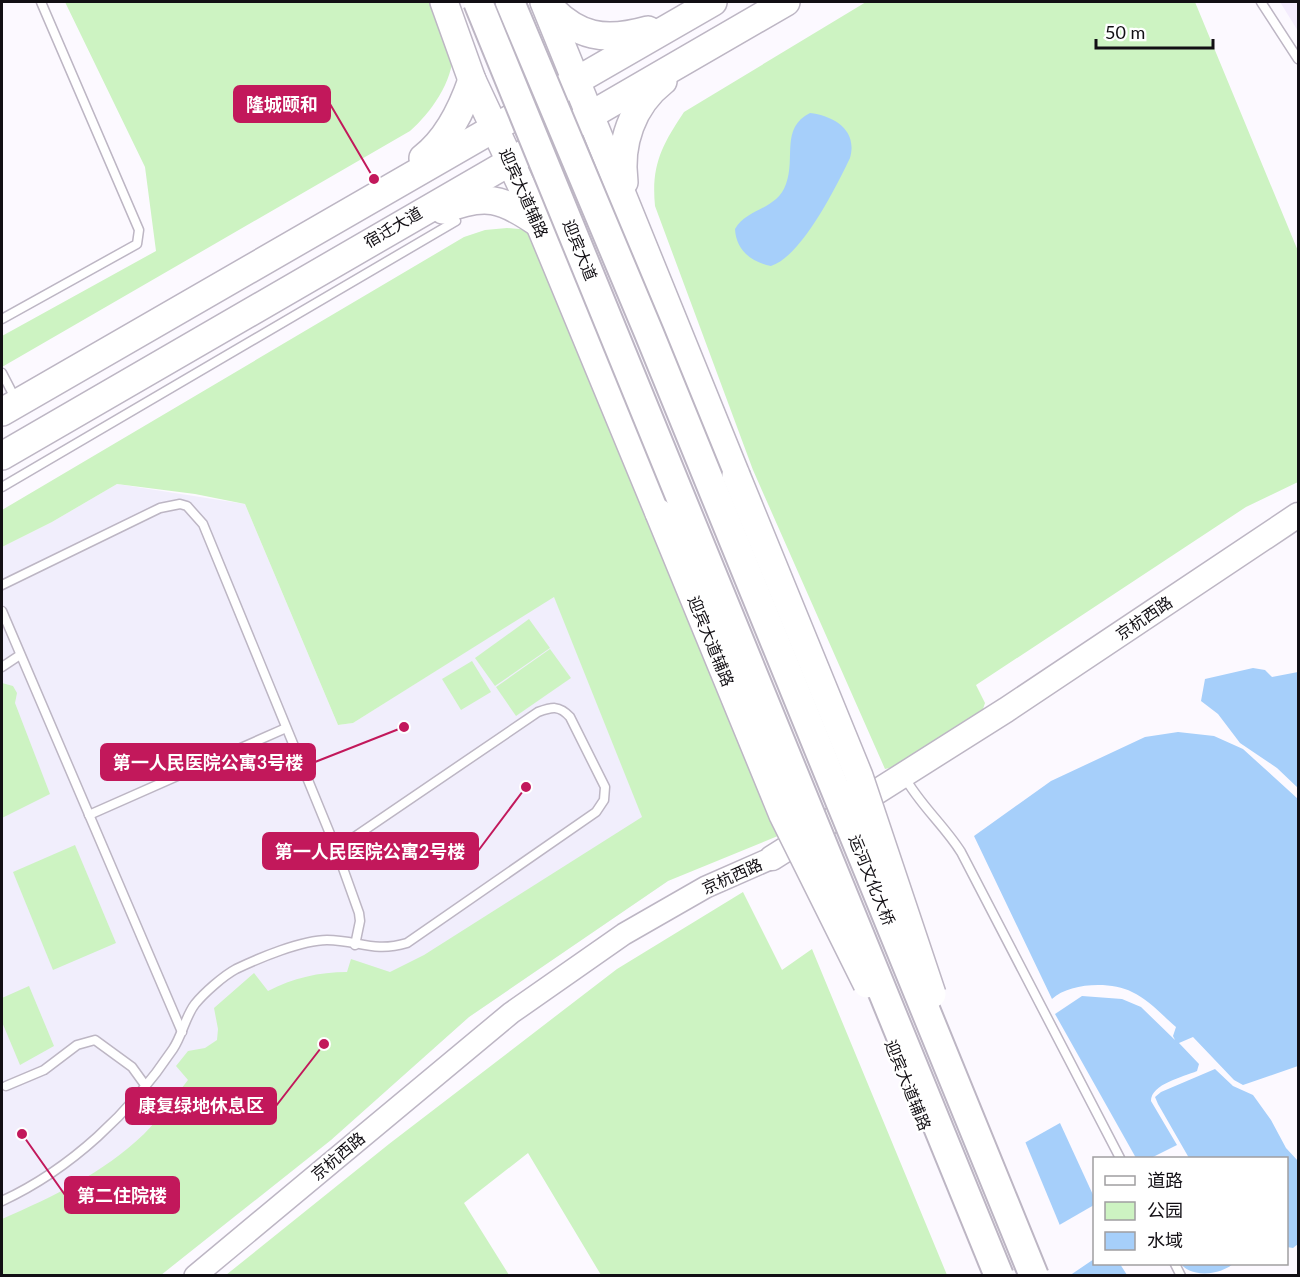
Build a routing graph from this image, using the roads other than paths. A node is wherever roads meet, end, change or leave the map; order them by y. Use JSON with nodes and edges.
{"nodes":[{"id":1,"x":41,"y":2,"type":"edge"},
{"id":2,"x":444,"y":2,"type":"edge"},
{"id":3,"x":478,"y":2,"type":"edge"},
{"id":4,"x":510,"y":2,"type":"edge"},
{"id":5,"x":544,"y":2,"type":"edge"},
{"id":6,"x":713,"y":2,"type":"edge"},
{"id":7,"x":786,"y":2,"type":"edge"},
{"id":8,"x":1261,"y":2,"type":"edge"},
{"id":9,"x":689,"y":15,"type":"junction"},
{"id":10,"x":698,"y":54,"type":"junction"},
{"id":11,"x":1299,"y":59,"type":"edge"},
{"id":12,"x":472,"y":80,"type":"junction"},
{"id":13,"x":576,"y":80,"type":"junction"},
{"id":14,"x":590,"y":115,"type":"junction"},
{"id":15,"x":494,"y":127,"type":"junction"},
{"id":16,"x":510,"y":161,"type":"junction"},
{"id":17,"x":359,"y":204,"type":"junction"},
{"id":18,"x":626,"y":204,"type":"junction"},
{"id":19,"x":456,"y":220,"type":"dead end"},
{"id":20,"x":538,"y":223,"type":"junction"},
{"id":21,"x":378,"y":236,"type":"junction"},
{"id":22,"x":2,"y":318,"type":"edge"},
{"id":23,"x":2,"y":373,"type":"edge"},
{"id":24,"x":10,"y":408,"type":"edge"},
{"id":25,"x":2,"y":456,"type":"edge"},
{"id":26,"x":710,"y":484,"type":"joint"},
{"id":27,"x":2,"y":487,"type":"edge"},
{"id":28,"x":682,"y":498,"type":"joint"},
{"id":29,"x":1299,"y":515,"type":"edge"},
{"id":30,"x":2,"y":585,"type":"edge"},
{"id":31,"x":2,"y":611,"type":"edge"},
{"id":32,"x":20,"y":655,"type":"junction"},
{"id":33,"x":2,"y":667,"type":"edge"},
{"id":34,"x":286,"y":728,"type":"junction"},
{"id":35,"x":903,"y":776,"type":"junction"},
{"id":36,"x":89,"y":815,"type":"junction"},
{"id":37,"x":335,"y":846,"type":"junction"},
{"id":38,"x":772,"y":858,"type":"joint"},
{"id":39,"x":355,"y":945,"type":"junction"},
{"id":40,"x":182,"y":1032,"type":"junction"},
{"id":41,"x":145,"y":1085,"type":"junction"},
{"id":42,"x":6,"y":1086,"type":"dead end"},
{"id":43,"x":1119,"y":1157,"type":"edge"},
{"id":44,"x":2,"y":1201,"type":"edge"},
{"id":45,"x":195,"y":1275,"type":"edge"},
{"id":46,"x":989,"y":1275,"type":"edge"},
{"id":47,"x":999,"y":1275,"type":"edge"},
{"id":48,"x":1036,"y":1275,"type":"edge"}],
"edges":[{"from":1,"to":22,"type":"lane"},
{"from":2,"to":12,"type":"main road","name":"迎宾大道辅路"},
{"from":3,"to":28,"type":"highway","name":"迎宾大道","bridge":true},
{"from":4,"to":26,"type":"highway","name":"迎宾大道","bridge":true},
{"from":5,"to":9,"type":"main road"},
{"from":5,"to":13,"type":"main road"},
{"from":6,"to":9,"type":"main road"},
{"from":7,"to":10,"type":"main road","name":"宿迁大道"},
{"from":8,"to":11,"type":"lane"},
{"from":9,"to":13,"type":"main road"},
{"from":10,"to":14,"type":"main road","name":"宿迁大道"},
{"from":10,"to":18,"type":"main road"},
{"from":12,"to":15,"type":"main road","name":"迎宾大道辅路"},
{"from":12,"to":17,"type":"main road"},
{"from":13,"to":14,"type":"main road"},
{"from":13,"to":15,"type":"main road"},
{"from":14,"to":16,"type":"main road","name":"宿迁大道"},
{"from":14,"to":18,"type":"main road"},
{"from":15,"to":16,"type":"main road","name":"迎宾大道辅路"},
{"from":15,"to":17,"type":"main road"},
{"from":16,"to":20,"type":"main road","name":"迎宾大道辅路"},
{"from":16,"to":21,"type":"main road","name":"宿迁大道"},
{"from":17,"to":24,"type":"main road"},
{"from":18,"to":48,"type":"main road","bridge":true},
{"from":19,"to":27,"type":"lane"},
{"from":20,"to":21,"type":"main road"},
{"from":20,"to":46,"type":"main road","name":"迎宾大道辅路","bridge":true},
{"from":21,"to":25,"type":"main road","name":"宿迁大道"},
{"from":23,"to":24,"type":"lane"},
{"from":26,"to":48,"type":"highway","name":"运河文化大桥","bridge":true},
{"from":28,"to":47,"type":"highway","name":"运河文化大桥","bridge":true},
{"from":29,"to":35,"type":"main road","name":"京杭西路"},
{"from":30,"to":34,"type":"lane"},
{"from":31,"to":32,"type":"lane"},
{"from":32,"to":33,"type":"lane"},
{"from":32,"to":36,"type":"lane"},
{"from":34,"to":36,"type":"lane"},
{"from":34,"to":37,"type":"lane"},
{"from":35,"to":38,"type":"main road","name":"京杭西路"},
{"from":35,"to":43,"type":"lane"},
{"from":36,"to":40,"type":"lane"},
{"from":37,"to":39,"type":"lane"},
{"from":37,"to":39,"type":"lane"},
{"from":38,"to":45,"type":"street","name":"京杭西路"},
{"from":39,"to":40,"type":"lane"},
{"from":40,"to":41,"type":"lane"},
{"from":41,"to":42,"type":"lane"},
{"from":41,"to":44,"type":"lane"}]}
